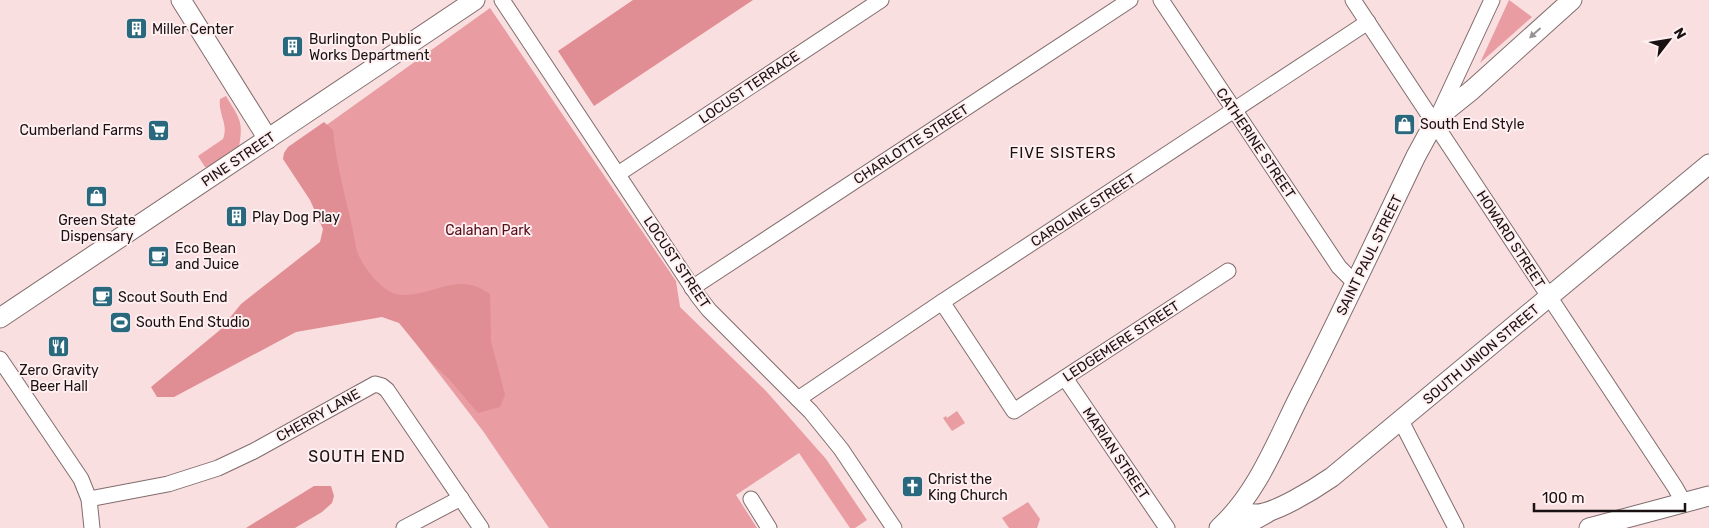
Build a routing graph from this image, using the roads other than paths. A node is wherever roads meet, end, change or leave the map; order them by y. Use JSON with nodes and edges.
{"nodes":[{"id":1,"x":181,"y":0,"type":"edge"},
{"id":2,"x":475,"y":0,"type":"edge"},
{"id":3,"x":502,"y":0,"type":"edge"},
{"id":4,"x":881,"y":0,"type":"edge"},
{"id":5,"x":1130,"y":0,"type":"edge"},
{"id":6,"x":1162,"y":0,"type":"edge"},
{"id":7,"x":1354,"y":0,"type":"edge"},
{"id":8,"x":1492,"y":0,"type":"edge"},
{"id":9,"x":1572,"y":0,"type":"edge"},
{"id":10,"x":1368,"y":22,"type":"junction"},
{"id":11,"x":1234,"y":110,"type":"junction"},
{"id":12,"x":1434,"y":123,"type":"junction"},
{"id":13,"x":268,"y":139,"type":"junction"},
{"id":14,"x":1709,"y":164,"type":"edge"},
{"id":15,"x":618,"y":174,"type":"junction"},
{"id":16,"x":1228,"y":270,"type":"dead end"},
{"id":17,"x":1355,"y":283,"type":"junction"},
{"id":18,"x":692,"y":288,"type":"junction"},
{"id":19,"x":1549,"y":297,"type":"junction"},
{"id":20,"x":942,"y":302,"type":"junction"},
{"id":21,"x":0,"y":318,"type":"edge"},
{"id":22,"x":0,"y":359,"type":"edge"},
{"id":23,"x":1065,"y":378,"type":"junction"},
{"id":24,"x":798,"y":399,"type":"junction"},
{"id":25,"x":1401,"y":421,"type":"junction"},
{"id":26,"x":1709,"y":496,"type":"edge"},
{"id":27,"x":89,"y":498,"type":"junction"},
{"id":28,"x":460,"y":498,"type":"junction"},
{"id":29,"x":750,"y":499,"type":"dead end"},
{"id":30,"x":1684,"y":503,"type":"junction"},
{"id":31,"x":1239,"y":507,"type":"junction"},
{"id":32,"x":1270,"y":511,"type":"junction"},
{"id":33,"x":92,"y":528,"type":"edge"},
{"id":34,"x":404,"y":528,"type":"edge"},
{"id":35,"x":481,"y":528,"type":"edge"},
{"id":36,"x":769,"y":528,"type":"edge"},
{"id":37,"x":894,"y":528,"type":"edge"},
{"id":38,"x":1167,"y":528,"type":"edge"},
{"id":39,"x":1219,"y":528,"type":"edge"},
{"id":40,"x":1240,"y":528,"type":"edge"},
{"id":41,"x":1456,"y":528,"type":"edge"},
{"id":42,"x":1588,"y":528,"type":"edge"}],
"edges":[{"from":1,"to":13,"type":"main road"},
{"from":2,"to":13,"type":"main road","name":"PINE STREET"},
{"from":3,"to":15,"type":"street","name":"LOCUST STREET"},
{"from":4,"to":15,"type":"street","name":"LOCUST TERRACE"},
{"from":5,"to":18,"type":"street","name":"CHARLOTTE STREET"},
{"from":6,"to":11,"type":"street","name":"CATHERINE STREET"},
{"from":7,"to":10,"type":"street","name":"HOWARD STREET"},
{"from":8,"to":12,"type":"street","name":"SAINT PAUL STREET"},
{"from":9,"to":12,"type":"main road","one_way":true},
{"from":10,"to":11,"type":"street","name":"CAROLINE STREET"},
{"from":10,"to":12,"type":"street","name":"HOWARD STREET"},
{"from":11,"to":17,"type":"street","name":"CATHERINE STREET"},
{"from":11,"to":20,"type":"street","name":"CAROLINE STREET"},
{"from":12,"to":17,"type":"main road","name":"SAINT PAUL STREET"},
{"from":12,"to":19,"type":"street","name":"HOWARD STREET"},
{"from":13,"to":21,"type":"main road","name":"PINE STREET"},
{"from":14,"to":19,"type":"main road","name":"SOUTH UNION STREET"},
{"from":15,"to":18,"type":"street","name":"LOCUST STREET"},
{"from":16,"to":23,"type":"street","name":"LEDGEMERE STREET"},
{"from":17,"to":31,"type":"main road","name":"SAINT PAUL STREET"},
{"from":18,"to":24,"type":"street","name":"LOCUST STREET"},
{"from":19,"to":25,"type":"main road","name":"SOUTH UNION STREET"},
{"from":19,"to":30,"type":"street","name":"HOWARD STREET"},
{"from":20,"to":23,"type":"street","name":"LEDGEMERE STREET"},
{"from":20,"to":24,"type":"street","name":"CAROLINE STREET"},
{"from":22,"to":27,"type":"street"},
{"from":23,"to":38,"type":"street","name":"MARIAN STREET"},
{"from":24,"to":37,"type":"street","name":"LOCUST STREET"},
{"from":25,"to":32,"type":"main road","name":"SOUTH UNION STREET"},
{"from":25,"to":41,"type":"street"},
{"from":26,"to":30,"type":"main road"},
{"from":27,"to":28,"type":"street","name":"CHERRY LANE"},
{"from":27,"to":33,"type":"street"},
{"from":28,"to":34,"type":"street"},
{"from":28,"to":35,"type":"street","name":"CHERRY LANE"},
{"from":29,"to":36,"type":"street"},
{"from":30,"to":42,"type":"main road"},
{"from":31,"to":32,"type":"main road","name":"SOUTH UNION STREET"},
{"from":31,"to":39,"type":"main road","name":"SAINT PAUL STREET"},
{"from":32,"to":40,"type":"main road"}]}
